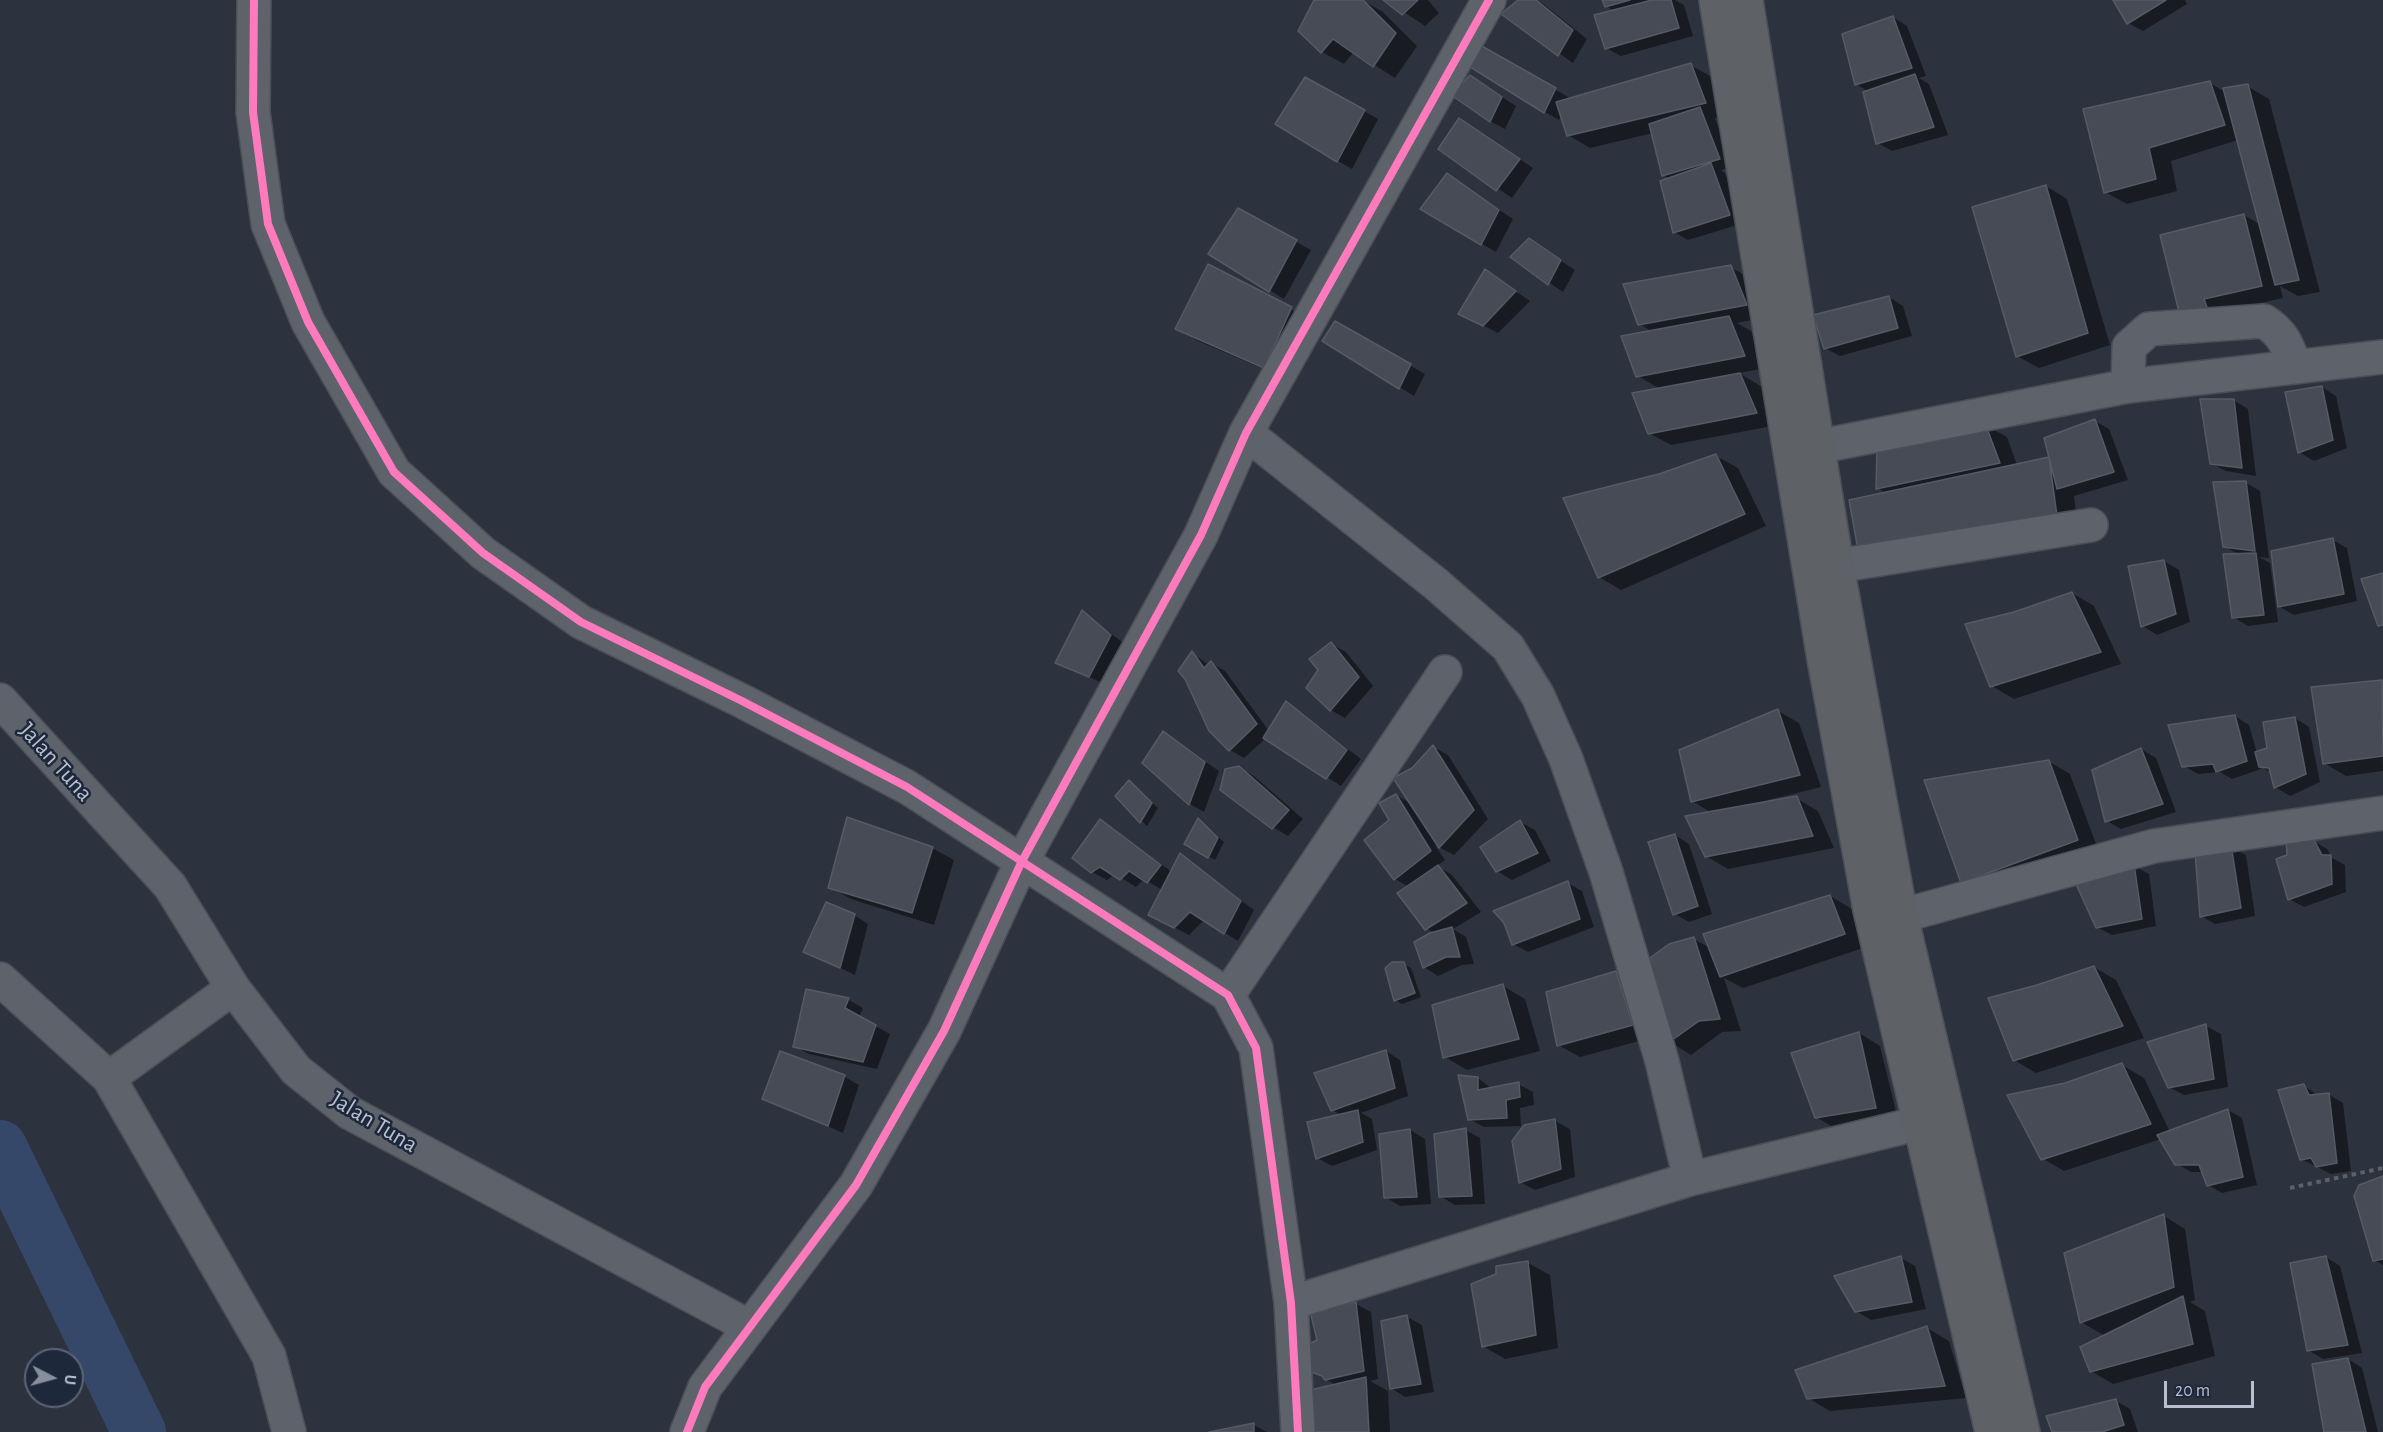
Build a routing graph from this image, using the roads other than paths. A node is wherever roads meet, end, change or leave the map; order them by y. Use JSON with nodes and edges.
{"nodes":[{"id":1,"x":254,"y":0,"type":"edge"},
{"id":2,"x":1488,"y":0,"type":"edge"},
{"id":3,"x":1716,"y":0,"type":"edge"},
{"id":4,"x":1746,"y":0,"type":"edge"},
{"id":5,"x":2383,"y":357,"type":"edge"},
{"id":6,"x":2295,"y":367,"type":"junction"},
{"id":7,"x":2128,"y":386,"type":"junction"},
{"id":8,"x":1246,"y":433,"type":"junction"},
{"id":9,"x":1804,"y":449,"type":"junction"},
{"id":10,"x":2091,"y":525,"type":"dead end"},
{"id":11,"x":1837,"y":566,"type":"junction"},
{"id":12,"x":1445,"y":672,"type":"dead end"},
{"id":13,"x":0,"y":700,"type":"edge"},
{"id":14,"x":2383,"y":813,"type":"edge"},
{"id":15,"x":1021,"y":863,"type":"junction"},
{"id":16,"x":1901,"y":916,"type":"junction"},
{"id":17,"x":0,"y":979,"type":"edge"},
{"id":18,"x":233,"y":988,"type":"junction"},
{"id":19,"x":1228,"y":995,"type":"junction"},
{"id":20,"x":109,"y":1078,"type":"junction"},
{"id":21,"x":1920,"y":1123,"type":"junction"},
{"id":22,"x":1690,"y":1179,"type":"junction"},
{"id":23,"x":1291,"y":1303,"type":"junction"},
{"id":24,"x":748,"y":1326,"type":"junction"},
{"id":25,"x":290,"y":1432,"type":"edge"},
{"id":26,"x":687,"y":1432,"type":"edge"},
{"id":27,"x":1298,"y":1432,"type":"edge"},
{"id":28,"x":1992,"y":1432,"type":"edge"},
{"id":29,"x":2023,"y":1432,"type":"edge"}],
"edges":[{"from":1,"to":15,"type":"street"},
{"from":2,"to":8,"type":"street"},
{"from":3,"to":9,"type":"highway"},
{"from":4,"to":9,"type":"highway"},
{"from":5,"to":6,"type":"street"},
{"from":6,"to":7,"type":"street"},
{"from":6,"to":7,"type":"street"},
{"from":7,"to":9,"type":"street"},
{"from":8,"to":15,"type":"street"},
{"from":8,"to":22,"type":"street"},
{"from":9,"to":11,"type":"highway"},
{"from":9,"to":21,"type":"highway"},
{"from":10,"to":11,"type":"street"},
{"from":11,"to":16,"type":"highway"},
{"from":12,"to":19,"type":"street"},
{"from":13,"to":18,"type":"street","name":"Jalan Tuna"},
{"from":14,"to":16,"type":"street"},
{"from":15,"to":19,"type":"street"},
{"from":15,"to":24,"type":"street"},
{"from":16,"to":29,"type":"highway"},
{"from":17,"to":20,"type":"street"},
{"from":18,"to":20,"type":"street"},
{"from":18,"to":24,"type":"street","name":"Jalan Tuna"},
{"from":19,"to":23,"type":"street"},
{"from":20,"to":25,"type":"street"},
{"from":21,"to":22,"type":"street"},
{"from":21,"to":28,"type":"highway"},
{"from":22,"to":23,"type":"street"},
{"from":23,"to":27,"type":"street"},
{"from":24,"to":26,"type":"street"}]}
